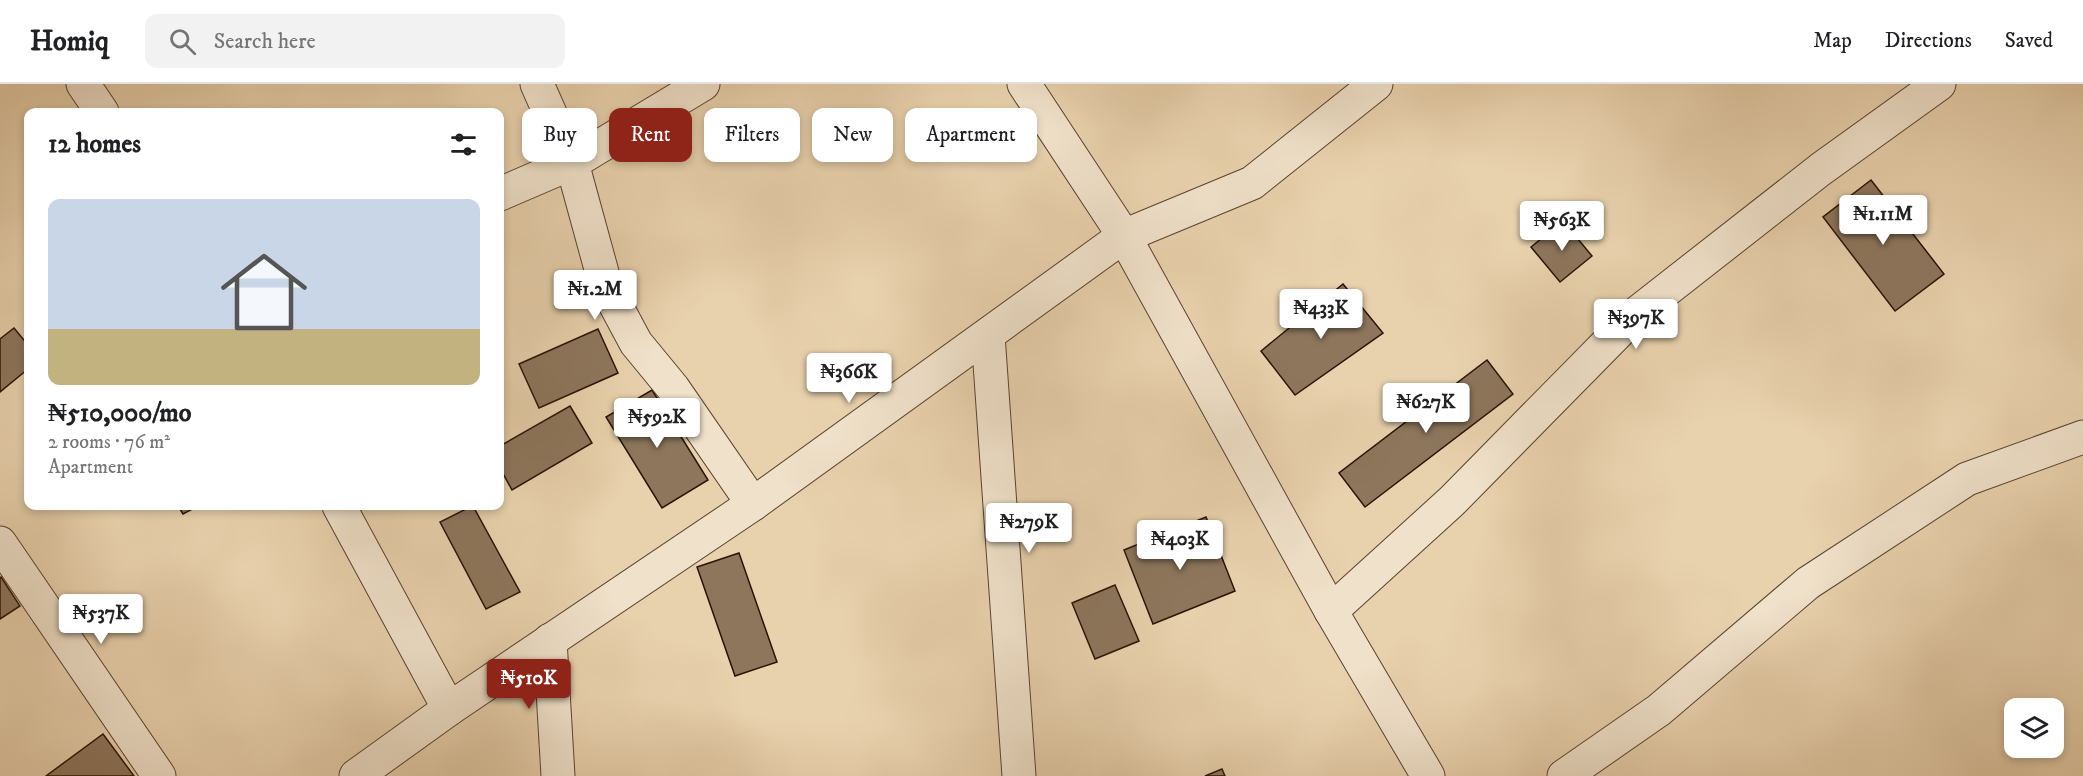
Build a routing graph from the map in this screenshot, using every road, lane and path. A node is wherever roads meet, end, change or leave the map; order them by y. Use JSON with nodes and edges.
{"nodes":[{"id":1,"x":83,"y":84,"type":"edge"},
{"id":2,"x":537,"y":84,"type":"edge"},
{"id":3,"x":703,"y":84,"type":"edge"},
{"id":4,"x":1024,"y":84,"type":"edge"},
{"id":5,"x":1376,"y":84,"type":"edge"},
{"id":6,"x":1939,"y":84,"type":"edge"},
{"id":7,"x":99,"y":108,"type":"edge"},
{"id":8,"x":572,"y":163,"type":"junction"},
{"id":9,"x":504,"y":192,"type":"edge"},
{"id":10,"x":1124,"y":236,"type":"junction"},
{"id":11,"x":987,"y":335,"type":"junction"},
{"id":12,"x":2083,"y":437,"type":"edge"},
{"id":13,"x":753,"y":504,"type":"junction"},
{"id":14,"x":341,"y":510,"type":"edge"},
{"id":15,"x":0,"y":543,"type":"edge"},
{"id":16,"x":1331,"y":611,"type":"junction"},
{"id":17,"x":550,"y":640,"type":"junction"},
{"id":18,"x":449,"y":709,"type":"junction"},
{"id":19,"x":159,"y":776,"type":"edge"},
{"id":20,"x":356,"y":776,"type":"edge"},
{"id":21,"x":558,"y":776,"type":"edge"},
{"id":22,"x":1019,"y":776,"type":"edge"},
{"id":23,"x":1428,"y":776,"type":"edge"},
{"id":24,"x":1564,"y":776,"type":"edge"}],
"edges":[{"from":1,"to":7,"type":"street"},
{"from":2,"to":8,"type":"street"},
{"from":3,"to":8,"type":"street"},
{"from":4,"to":10,"type":"street"},
{"from":5,"to":10,"type":"street"},
{"from":6,"to":16,"type":"street"},
{"from":8,"to":9,"type":"street"},
{"from":8,"to":13,"type":"street"},
{"from":10,"to":11,"type":"street"},
{"from":10,"to":16,"type":"street"},
{"from":11,"to":13,"type":"street"},
{"from":11,"to":22,"type":"street"},
{"from":12,"to":24,"type":"street"},
{"from":13,"to":17,"type":"street"},
{"from":14,"to":18,"type":"street"},
{"from":15,"to":19,"type":"street"},
{"from":16,"to":23,"type":"street"},
{"from":17,"to":18,"type":"street"},
{"from":17,"to":21,"type":"street"},
{"from":18,"to":20,"type":"street"}]}
